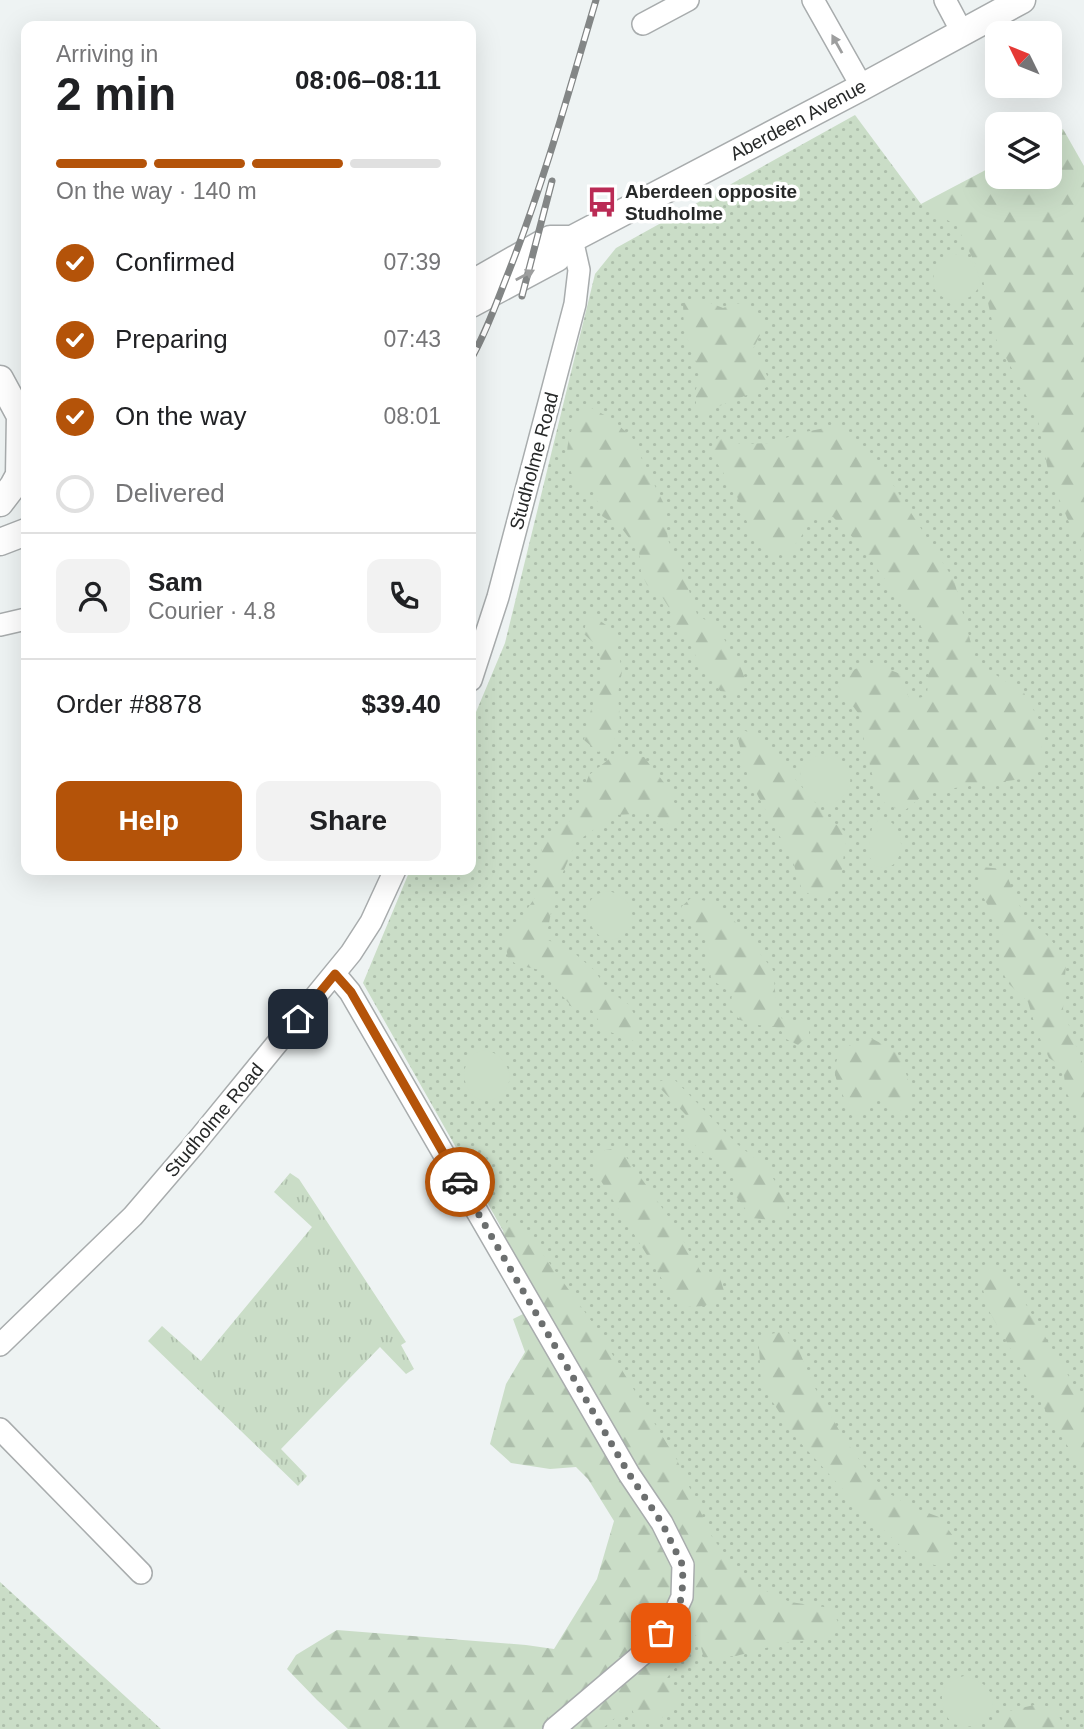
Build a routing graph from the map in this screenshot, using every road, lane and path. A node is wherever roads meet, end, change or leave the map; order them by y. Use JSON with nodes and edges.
{"nodes":[{"id":1,"x":688,"y":0,"type":"edge"},
{"id":2,"x":813,"y":0,"type":"edge"},
{"id":3,"x":945,"y":0,"type":"edge"},
{"id":4,"x":1022,"y":0,"type":"edge"},
{"id":5,"x":643,"y":24,"type":"dead end"},
{"id":6,"x":962,"y":32,"type":"junction"},
{"id":7,"x":862,"y":87,"type":"junction"},
{"id":8,"x":572,"y":239,"type":"junction"},
{"id":9,"x":476,"y":281,"type":"edge"},
{"id":10,"x":476,"y":301,"type":"edge"},
{"id":11,"x":0,"y":379,"type":"edge"},
{"id":12,"x":21,"y":416,"type":"edge"},
{"id":13,"x":21,"y":453,"type":"edge"},
{"id":14,"x":0,"y":503,"type":"edge"},
{"id":15,"x":21,"y":504,"type":"edge"},
{"id":16,"x":0,"y":513,"type":"edge"},
{"id":17,"x":21,"y":620,"type":"edge"},
{"id":18,"x":0,"y":625,"type":"edge"},
{"id":19,"x":476,"y":665,"type":"edge"},
{"id":20,"x":393,"y":875,"type":"edge"},
{"id":21,"x":335,"y":974,"type":"junction"},
{"id":22,"x":0,"y":1345,"type":"edge"},
{"id":23,"x":0,"y":1429,"type":"edge"},
{"id":24,"x":141,"y":1573,"type":"dead end"},
{"id":25,"x":554,"y":1729,"type":"edge"}],
"edges":[{"from":1,"to":5,"type":"street"},
{"from":7,"to":2,"type":"street","one_way":true},
{"from":3,"to":6,"type":"street"},
{"from":4,"to":6,"type":"main road","name":"Aberdeen Avenue"},
{"from":6,"to":7,"type":"main road","name":"Aberdeen Avenue"},
{"from":7,"to":8,"type":"main road","name":"Aberdeen Avenue"},
{"from":8,"to":9,"type":"main road","name":"Aberdeen Avenue"},
{"from":10,"to":8,"type":"main road","name":"Aberdeen Avenue","one_way":true},
{"from":8,"to":19,"type":"street","name":"Studholme Road"},
{"from":11,"to":12,"type":"main road"},
{"from":13,"to":14,"type":"main road"},
{"from":15,"to":16,"type":"main road"},
{"from":17,"to":18,"type":"street"},
{"from":20,"to":21,"type":"street","name":"Studholme Road"},
{"from":21,"to":22,"type":"street","name":"Studholme Road"},
{"from":21,"to":25,"type":"street"},
{"from":23,"to":24,"type":"street"}]}
